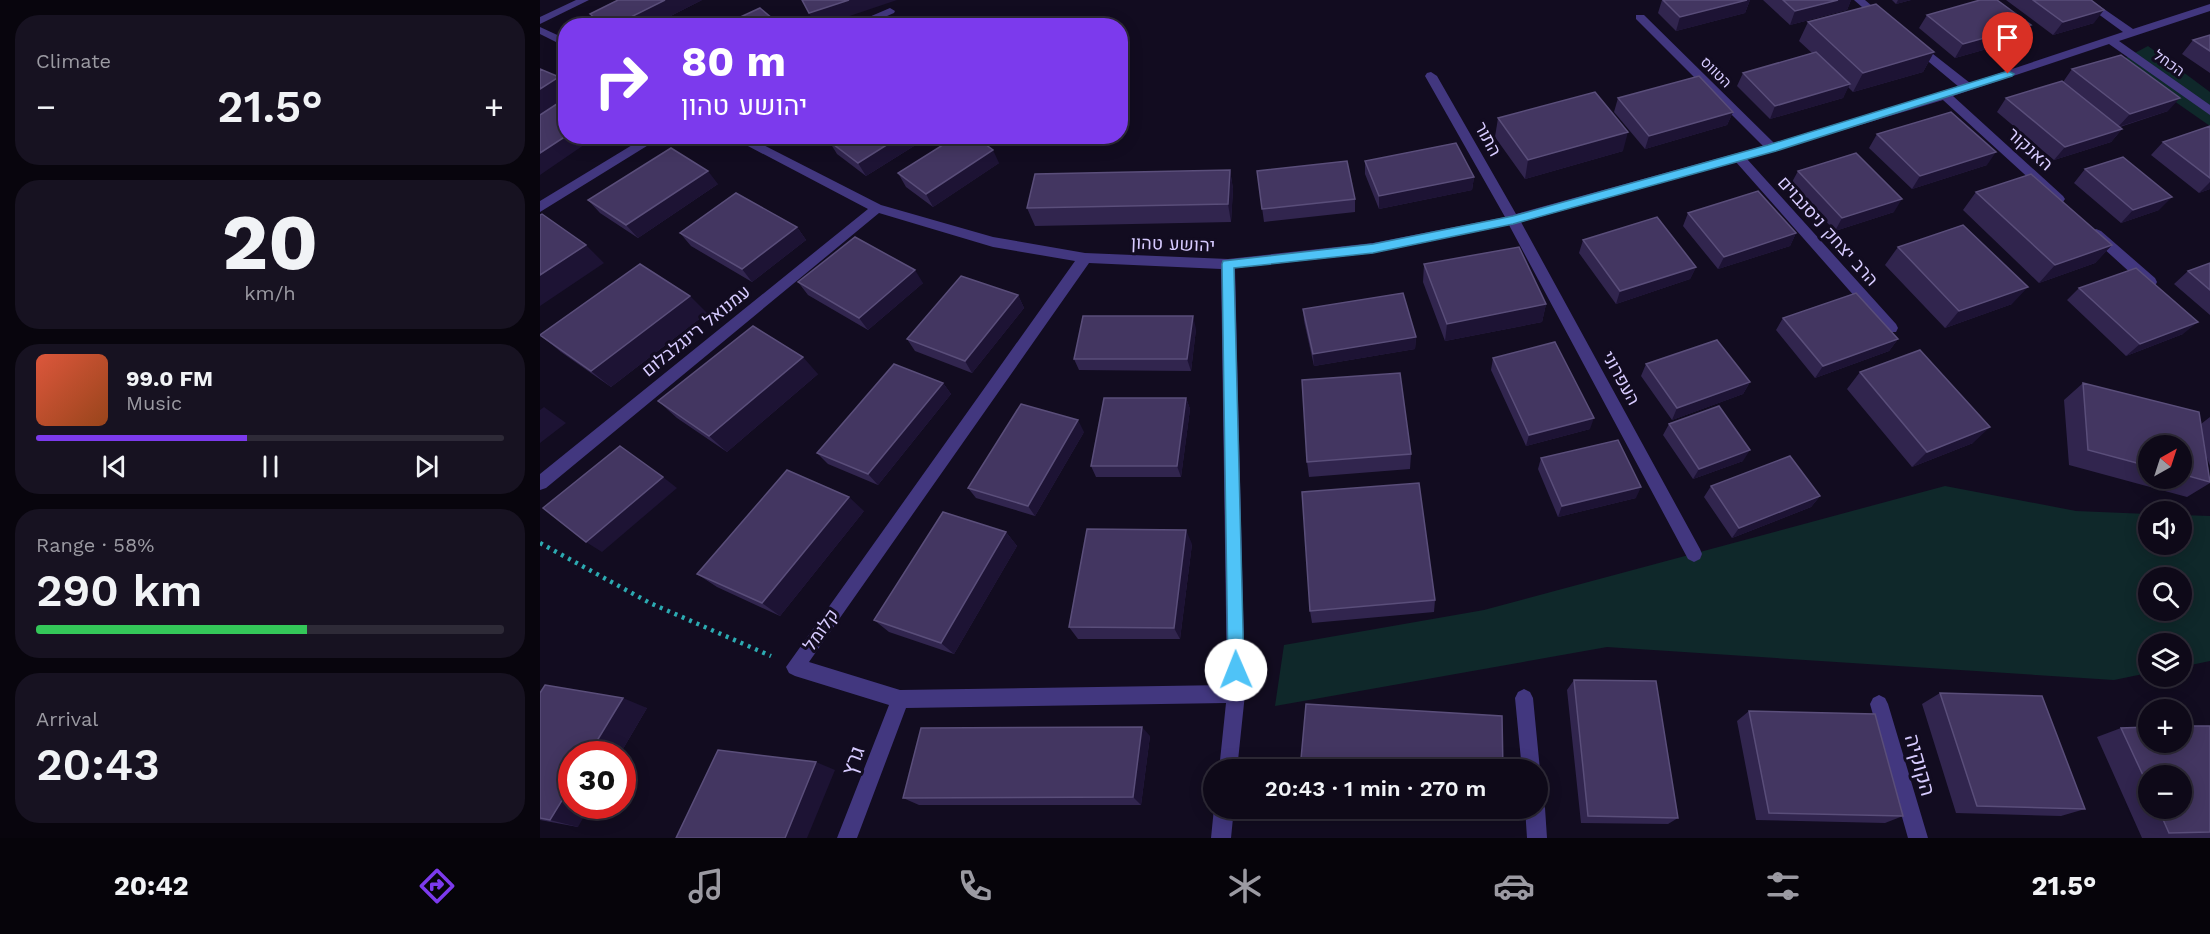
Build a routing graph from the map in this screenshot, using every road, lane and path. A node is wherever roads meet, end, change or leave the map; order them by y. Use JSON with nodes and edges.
{"nodes":[{"id":1,"x":584,"y":0,"type":"edge"},
{"id":2,"x":1859,"y":0,"type":"edge"},
{"id":3,"x":2084,"y":0,"type":"edge"},
{"id":4,"x":2210,"y":7,"type":"edge"},
{"id":5,"x":890,"y":11,"type":"dead end"},
{"id":6,"x":1640,"y":16,"type":"dead end"},
{"id":7,"x":872,"y":18,"type":"edge"},
{"id":8,"x":540,"y":21,"type":"edge"},
{"id":9,"x":540,"y":30,"type":"edge"},
{"id":10,"x":2131,"y":33,"type":"junction"},
{"id":11,"x":558,"y":40,"type":"edge"},
{"id":12,"x":2110,"y":40,"type":"junction"},
{"id":13,"x":1431,"y":75,"type":"dead end"},
{"id":14,"x":1968,"y":88,"type":"junction"},
{"id":15,"x":1945,"y":95,"type":"junction"},
{"id":16,"x":2210,"y":111,"type":"edge"},
{"id":17,"x":644,"y":144,"type":"edge"},
{"id":18,"x":751,"y":144,"type":"edge"},
{"id":19,"x":1772,"y":148,"type":"junction"},
{"id":20,"x":1739,"y":158,"type":"junction"},
{"id":21,"x":540,"y":207,"type":"edge"},
{"id":22,"x":2067,"y":207,"type":"edge"},
{"id":23,"x":876,"y":208,"type":"junction"},
{"id":24,"x":1513,"y":220,"type":"junction"},
{"id":25,"x":2085,"y":223,"type":"edge"},
{"id":26,"x":1085,"y":258,"type":"junction"},
{"id":27,"x":1228,"y":264,"type":"junction"},
{"id":28,"x":2163,"y":295,"type":"edge"},
{"id":29,"x":1891,"y":328,"type":"edge"},
{"id":30,"x":540,"y":483,"type":"edge"},
{"id":31,"x":540,"y":543,"type":"edge"},
{"id":32,"x":1694,"y":554,"type":"dead end"},
{"id":33,"x":795,"y":667,"type":"junction"},
{"id":34,"x":1236,"y":694,"type":"junction"},
{"id":35,"x":1524,"y":698,"type":"dead end"},
{"id":36,"x":900,"y":699,"type":"junction"},
{"id":37,"x":1879,"y":704,"type":"dead end"},
{"id":38,"x":1229,"y":759,"type":"edge"},
{"id":39,"x":1530,"y":759,"type":"edge"},
{"id":40,"x":1223,"y":819,"type":"edge"},
{"id":41,"x":1536,"y":819,"type":"edge"},
{"id":42,"x":847,"y":838,"type":"edge"},
{"id":43,"x":1221,"y":838,"type":"edge"},
{"id":44,"x":1537,"y":838,"type":"edge"},
{"id":45,"x":1918,"y":838,"type":"edge"}],
"edges":[{"from":1,"to":8,"type":"street"},
{"from":2,"to":14,"type":"street"},
{"from":3,"to":10,"type":"street"},
{"from":4,"to":10,"type":"street","name":"יהושע טהון"},
{"from":5,"to":7,"type":"street"},
{"from":6,"to":19,"type":"street","name":"הטווס"},
{"from":9,"to":11,"type":"street"},
{"from":10,"to":12,"type":"street","name":"יהושע טהון"},
{"from":12,"to":14,"type":"street","name":"יהושע טהון"},
{"from":12,"to":16,"type":"street","name":"הכחל"},
{"from":13,"to":24,"type":"street","name":"התור"},
{"from":14,"to":15,"type":"street","name":"יהושע טהון"},
{"from":15,"to":19,"type":"street","name":"יהושע טהון"},
{"from":15,"to":22,"type":"street","name":"האנקור"},
{"from":17,"to":21,"type":"street"},
{"from":18,"to":23,"type":"street","name":"יהושע טהון"},
{"from":19,"to":20,"type":"street","name":"יהושע טהון"},
{"from":20,"to":24,"type":"street","name":"יהושע טהון"},
{"from":20,"to":29,"type":"street","name":"הרב יצחק ניסנבוים"},
{"from":23,"to":26,"type":"street","name":"יהושע טהון"},
{"from":23,"to":30,"type":"street","name":"עמנואל רינגלבלום"},
{"from":24,"to":27,"type":"street","name":"יהושע טהון"},
{"from":24,"to":32,"type":"street","name":"העפרוני"},
{"from":25,"to":28,"type":"street"},
{"from":26,"to":27,"type":"street","name":"יהושע טהון"},
{"from":26,"to":33,"type":"street","name":"קלומל"},
{"from":27,"to":34,"type":"street"},
{"from":31,"to":33,"type":"path"},
{"from":33,"to":36,"type":"street","name":"קלומל"},
{"from":34,"to":36,"type":"street","name":"קלומל"},
{"from":34,"to":38,"type":"street"},
{"from":35,"to":39,"type":"street"},
{"from":36,"to":42,"type":"street","name":"גרץ"},
{"from":37,"to":45,"type":"street","name":"הקוקיה"},
{"from":40,"to":43,"type":"street"},
{"from":41,"to":44,"type":"street"}]}
